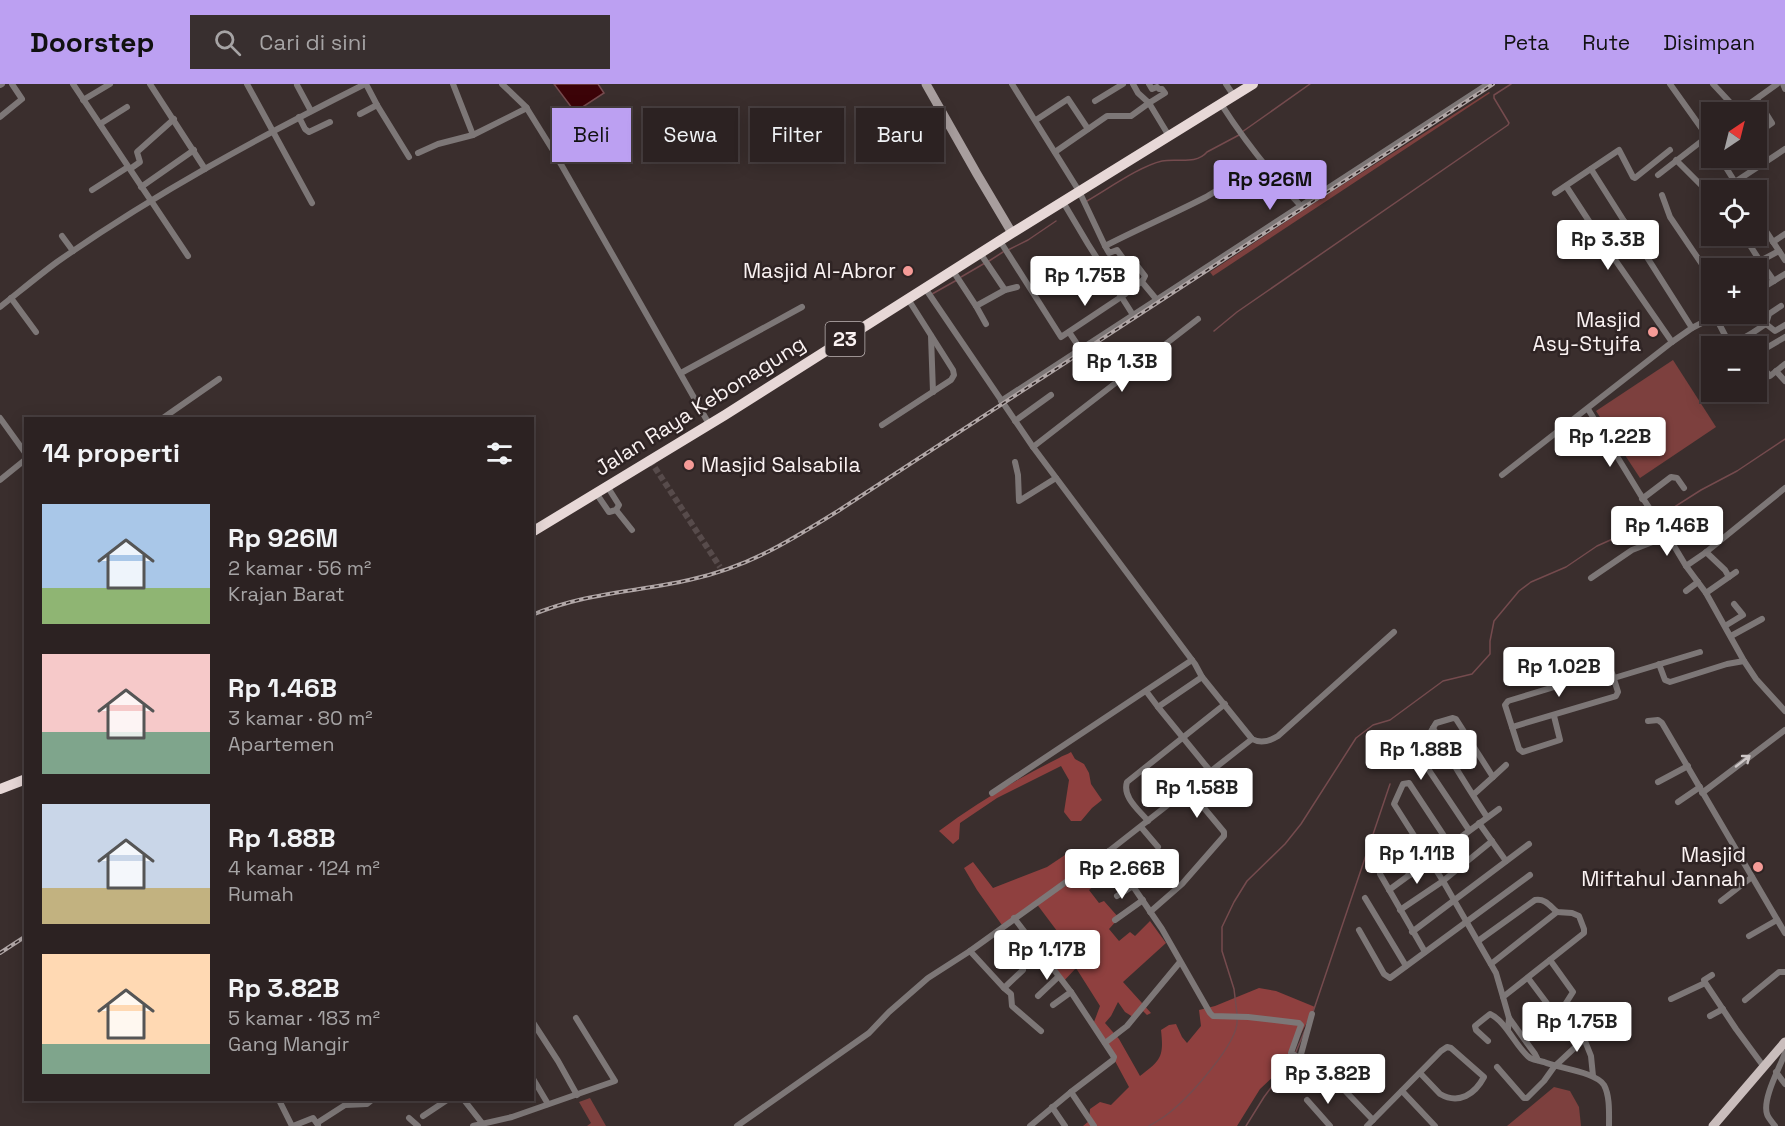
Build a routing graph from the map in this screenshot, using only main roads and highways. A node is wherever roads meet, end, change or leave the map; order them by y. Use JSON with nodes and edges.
{"nodes":[{"id":1,"x":926,"y":84,"type":"edge"},
{"id":2,"x":1253,"y":84,"type":"edge"},
{"id":3,"x":1012,"y":233,"type":"junction"},
{"id":4,"x":534,"y":531,"type":"edge"},
{"id":5,"x":24,"y":780,"type":"edge"},
{"id":6,"x":0,"y":789,"type":"edge"},
{"id":7,"x":1785,"y":1042,"type":"edge"},
{"id":8,"x":1713,"y":1126,"type":"edge"}],
"edges":[{"from":1,"to":3,"type":"main road"},
{"from":2,"to":3,"type":"highway","name":"Jalan Raya Kebonagung","number":"23"},
{"from":3,"to":4,"type":"highway","name":"Jalan Raya Kebonagung","number":"23"},
{"from":5,"to":6,"type":"highway"},
{"from":7,"to":8,"type":"main road"}]}
